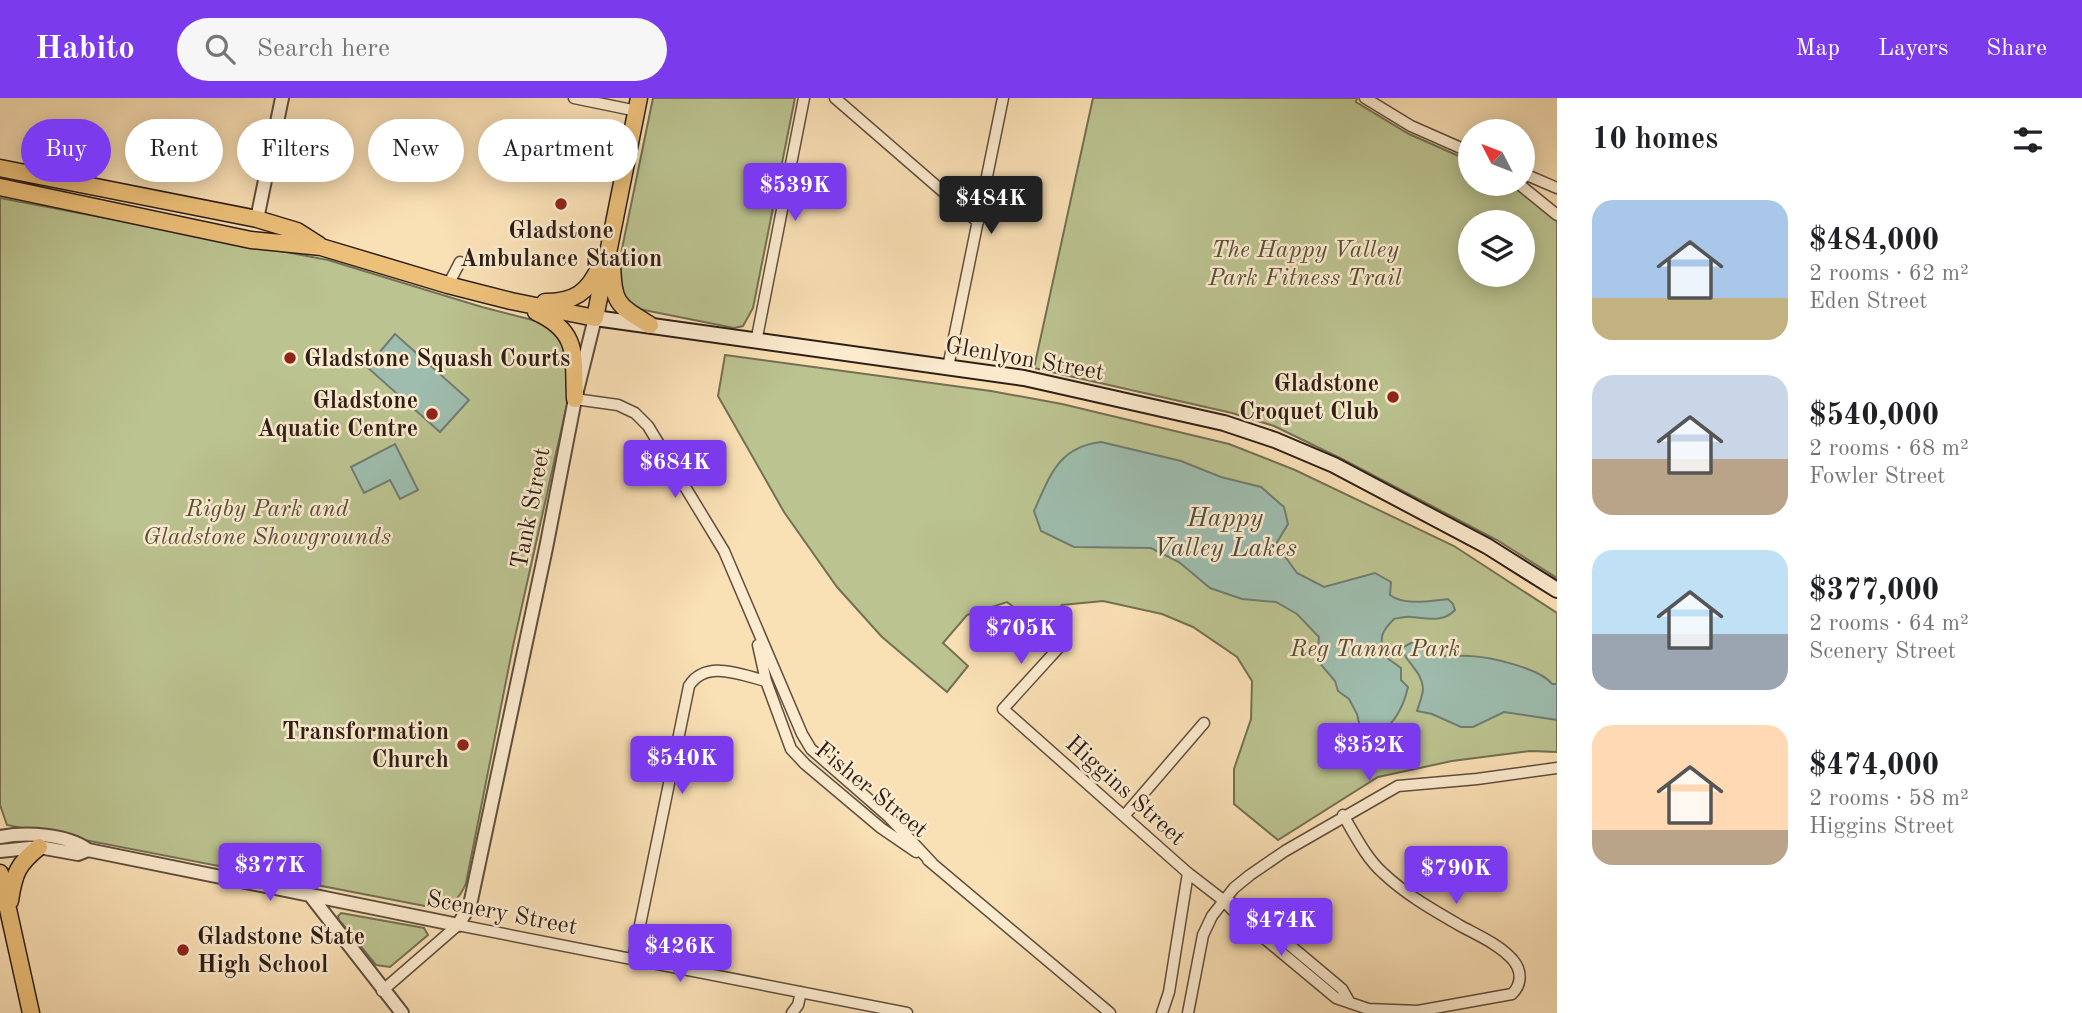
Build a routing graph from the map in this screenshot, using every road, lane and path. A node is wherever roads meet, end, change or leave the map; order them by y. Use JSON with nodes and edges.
{"nodes":[{"id":1,"x":282,"y":98,"type":"edge"},
{"id":2,"x":575,"y":98,"type":"edge"},
{"id":3,"x":804,"y":98,"type":"edge"},
{"id":4,"x":835,"y":98,"type":"edge"},
{"id":5,"x":1003,"y":98,"type":"edge"},
{"id":6,"x":1364,"y":98,"type":"edge"},
{"id":7,"x":638,"y":105,"type":"edge"},
{"id":8,"x":1458,"y":147,"type":"edge"},
{"id":9,"x":0,"y":168,"type":"edge"},
{"id":10,"x":1535,"y":179,"type":"edge"},
{"id":11,"x":0,"y":187,"type":"edge"},
{"id":12,"x":1557,"y":188,"type":"edge"},
{"id":13,"x":1534,"y":196,"type":"edge"},
{"id":14,"x":1557,"y":215,"type":"edge"},
{"id":15,"x":257,"y":219,"type":"junction"},
{"id":16,"x":978,"y":222,"type":"junction"},
{"id":17,"x":611,"y":241,"type":"junction"},
{"id":18,"x":321,"y":247,"type":"junction"},
{"id":19,"x":460,"y":262,"type":"dead end"},
{"id":20,"x":448,"y":285,"type":"junction"},
{"id":21,"x":511,"y":301,"type":"junction"},
{"id":22,"x":595,"y":318,"type":"junction"},
{"id":23,"x":650,"y":325,"type":"junction"},
{"id":24,"x":757,"y":342,"type":"junction"},
{"id":25,"x":948,"y":367,"type":"junction"},
{"id":26,"x":575,"y":399,"type":"junction"},
{"id":27,"x":1557,"y":590,"type":"edge"},
{"id":28,"x":753,"y":624,"type":"junction"},
{"id":29,"x":1063,"y":643,"type":"dead end"},
{"id":30,"x":766,"y":681,"type":"junction"},
{"id":31,"x":1204,"y":723,"type":"dead end"},
{"id":32,"x":1557,"y":768,"type":"edge"},
{"id":33,"x":1124,"y":816,"type":"junction"},
{"id":34,"x":1343,"y":816,"type":"junction"},
{"id":35,"x":0,"y":837,"type":"edge"},
{"id":36,"x":39,"y":847,"type":"junction"},
{"id":37,"x":88,"y":850,"type":"junction"},
{"id":38,"x":0,"y":851,"type":"edge"},
{"id":39,"x":932,"y":863,"type":"junction"},
{"id":40,"x":0,"y":873,"type":"edge"},
{"id":41,"x":1188,"y":873,"type":"junction"},
{"id":42,"x":310,"y":895,"type":"junction"},
{"id":43,"x":1223,"y":900,"type":"junction"},
{"id":44,"x":9,"y":909,"type":"junction"},
{"id":45,"x":458,"y":925,"type":"junction"},
{"id":46,"x":633,"y":959,"type":"junction"},
{"id":47,"x":382,"y":991,"type":"junction"},
{"id":48,"x":801,"y":992,"type":"junction"},
{"id":49,"x":31,"y":1013,"type":"edge"},
{"id":50,"x":402,"y":1013,"type":"edge"},
{"id":51,"x":792,"y":1013,"type":"edge"},
{"id":52,"x":907,"y":1013,"type":"edge"},
{"id":53,"x":1110,"y":1013,"type":"edge"},
{"id":54,"x":1163,"y":1013,"type":"edge"},
{"id":55,"x":1188,"y":1013,"type":"edge"}],
"edges":[{"from":1,"to":15,"type":"street"},
{"from":2,"to":7,"type":"street"},
{"from":3,"to":24,"type":"street"},
{"from":4,"to":16,"type":"street"},
{"from":5,"to":16,"type":"street"},
{"from":6,"to":8,"type":"street"},
{"from":7,"to":17,"type":"main road","name":"Tank Street"},
{"from":9,"to":15,"type":"main road","name":"Glenlyon Street"},
{"from":10,"to":12,"type":"street"},
{"from":11,"to":18,"type":"main road","name":"Glenlyon Street"},
{"from":13,"to":14,"type":"street"},
{"from":15,"to":18,"type":"main road","name":"Glenlyon Street"},
{"from":16,"to":25,"type":"street"},
{"from":17,"to":21,"type":"main road"},
{"from":17,"to":22,"type":"main road","name":"Tank Street"},
{"from":17,"to":23,"type":"main road"},
{"from":18,"to":20,"type":"main road","name":"Glenlyon Street"},
{"from":19,"to":20,"type":"street"},
{"from":20,"to":21,"type":"main road","name":"Glenlyon Street"},
{"from":21,"to":22,"type":"main road","name":"Glenlyon Street"},
{"from":21,"to":26,"type":"main road"},
{"from":22,"to":23,"type":"main road","name":"Glenlyon Street"},
{"from":22,"to":26,"type":"street","name":"Tank Street"},
{"from":23,"to":24,"type":"main road","name":"Glenlyon Street"},
{"from":24,"to":25,"type":"main road","name":"Glenlyon Street"},
{"from":25,"to":27,"type":"main road","name":"Glenlyon Street"},
{"from":26,"to":28,"type":"street","name":"Fisher Street"},
{"from":26,"to":45,"type":"street","name":"Tank Street"},
{"from":28,"to":30,"type":"street","name":"Fisher Street"},
{"from":28,"to":39,"type":"street","name":"Fisher Street"},
{"from":29,"to":33,"type":"street","name":"Higgins Street"},
{"from":30,"to":39,"type":"street","name":"Fisher Street"},
{"from":30,"to":46,"type":"street"},
{"from":31,"to":33,"type":"street"},
{"from":32,"to":34,"type":"street"},
{"from":33,"to":41,"type":"street","name":"Higgins Street"},
{"from":34,"to":43,"type":"street"},
{"from":34,"to":43,"type":"street","name":"Higgins Street"},
{"from":35,"to":37,"type":"street","name":"Scenery Street"},
{"from":36,"to":37,"type":"street","name":"Scenery Street"},
{"from":36,"to":38,"type":"street","name":"Scenery Street"},
{"from":36,"to":44,"type":"main road"},
{"from":37,"to":42,"type":"street","name":"Scenery Street"},
{"from":39,"to":53,"type":"street","name":"Fisher Street"},
{"from":40,"to":44,"type":"main road"},
{"from":41,"to":43,"type":"street","name":"Higgins Street"},
{"from":41,"to":54,"type":"street"},
{"from":42,"to":45,"type":"street","name":"Scenery Street"},
{"from":42,"to":47,"type":"street"},
{"from":43,"to":55,"type":"street"},
{"from":44,"to":49,"type":"main road"},
{"from":45,"to":46,"type":"street","name":"Scenery Street"},
{"from":45,"to":47,"type":"street"},
{"from":46,"to":48,"type":"street","name":"Scenery Street"},
{"from":47,"to":50,"type":"street"},
{"from":48,"to":51,"type":"street"},
{"from":48,"to":52,"type":"street","name":"Scenery Street"}]}
